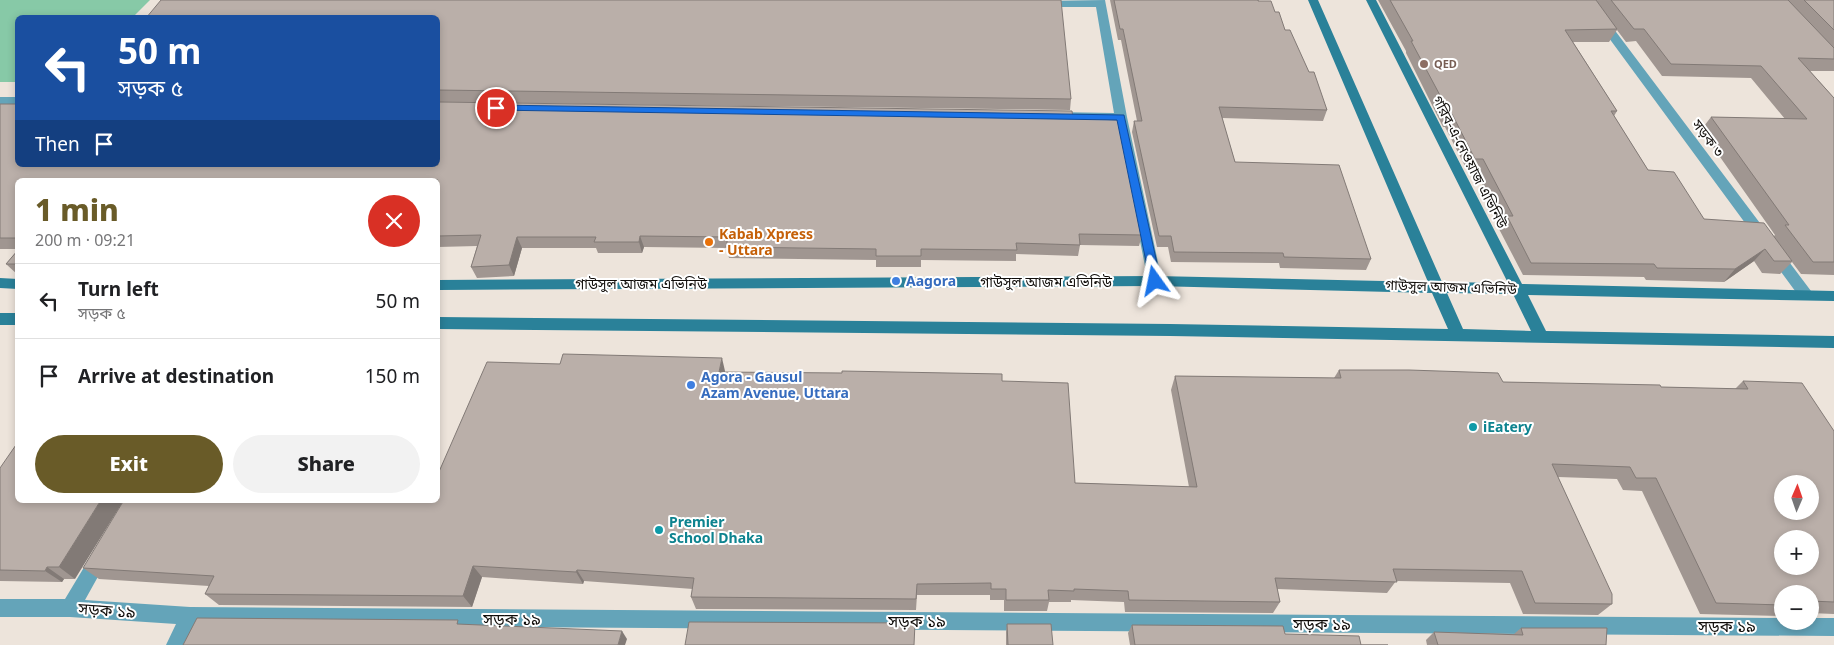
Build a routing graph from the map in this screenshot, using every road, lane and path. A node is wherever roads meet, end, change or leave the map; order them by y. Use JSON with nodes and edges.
{"nodes":[{"id":1,"x":1313,"y":0,"type":"edge"},
{"id":2,"x":1371,"y":0,"type":"edge"},
{"id":3,"x":1586,"y":0,"type":"edge"},
{"id":4,"x":1100,"y":2,"type":"edge"},
{"id":5,"x":1032,"y":4,"type":"edge"},
{"id":6,"x":0,"y":101,"type":"edge"},
{"id":7,"x":15,"y":101,"type":"edge"},
{"id":8,"x":1042,"y":116,"type":"edge"},
{"id":9,"x":1121,"y":117,"type":"junction"},
{"id":10,"x":1155,"y":281,"type":"junction"},
{"id":11,"x":0,"y":283,"type":"edge"},
{"id":12,"x":15,"y":284,"type":"edge"},
{"id":13,"x":440,"y":285,"type":"edge"},
{"id":14,"x":1436,"y":286,"type":"junction"},
{"id":15,"x":1518,"y":290,"type":"junction"},
{"id":16,"x":1806,"y":295,"type":"junction"},
{"id":17,"x":1834,"y":296,"type":"edge"},
{"id":18,"x":0,"y":319,"type":"edge"},
{"id":19,"x":15,"y":319,"type":"edge"},
{"id":20,"x":440,"y":323,"type":"edge"},
{"id":21,"x":1458,"y":335,"type":"junction"},
{"id":22,"x":1542,"y":337,"type":"junction"},
{"id":23,"x":1834,"y":342,"type":"edge"},
{"id":24,"x":110,"y":541,"type":"edge"},
{"id":25,"x":0,"y":608,"type":"edge"},
{"id":26,"x":70,"y":608,"type":"junction"},
{"id":27,"x":190,"y":616,"type":"junction"},
{"id":28,"x":1834,"y":627,"type":"edge"},
{"id":29,"x":176,"y":645,"type":"edge"}],
"edges":[{"from":1,"to":14,"type":"street"},
{"from":2,"to":15,"type":"street","name":"গরিব-এ-নেওয়াজ এভিনিউ"},
{"from":3,"to":16,"type":"street","name":"সড়ক ৩"},
{"from":4,"to":5,"type":"street"},
{"from":4,"to":9,"type":"street"},
{"from":6,"to":7,"type":"street"},
{"from":8,"to":9,"type":"street"},
{"from":9,"to":10,"type":"street"},
{"from":10,"to":13,"type":"street","name":"গাউসুল আজম এভিনিউ"},
{"from":10,"to":14,"type":"street","name":"গাউসুল আজম এভিনিউ"},
{"from":11,"to":12,"type":"street"},
{"from":14,"to":15,"type":"street","name":"গাউসুল আজম এভিনিউ"},
{"from":14,"to":21,"type":"street"},
{"from":15,"to":16,"type":"street","name":"গাউসুল আজম এভিনিউ"},
{"from":15,"to":22,"type":"street","name":"গরিব-এ-নেওয়াজ এভিনিউ"},
{"from":16,"to":17,"type":"street","name":"গাউসুল আজম এভিনিউ"},
{"from":18,"to":19,"type":"street"},
{"from":20,"to":21,"type":"street"},
{"from":21,"to":22,"type":"street"},
{"from":22,"to":23,"type":"street"},
{"from":24,"to":26,"type":"street"},
{"from":25,"to":26,"type":"street","name":"সড়ক ১৯"},
{"from":26,"to":27,"type":"street","name":"সড়ক ১৯"},
{"from":27,"to":28,"type":"street","name":"সড়ক ১৯"},
{"from":27,"to":29,"type":"street"}]}
